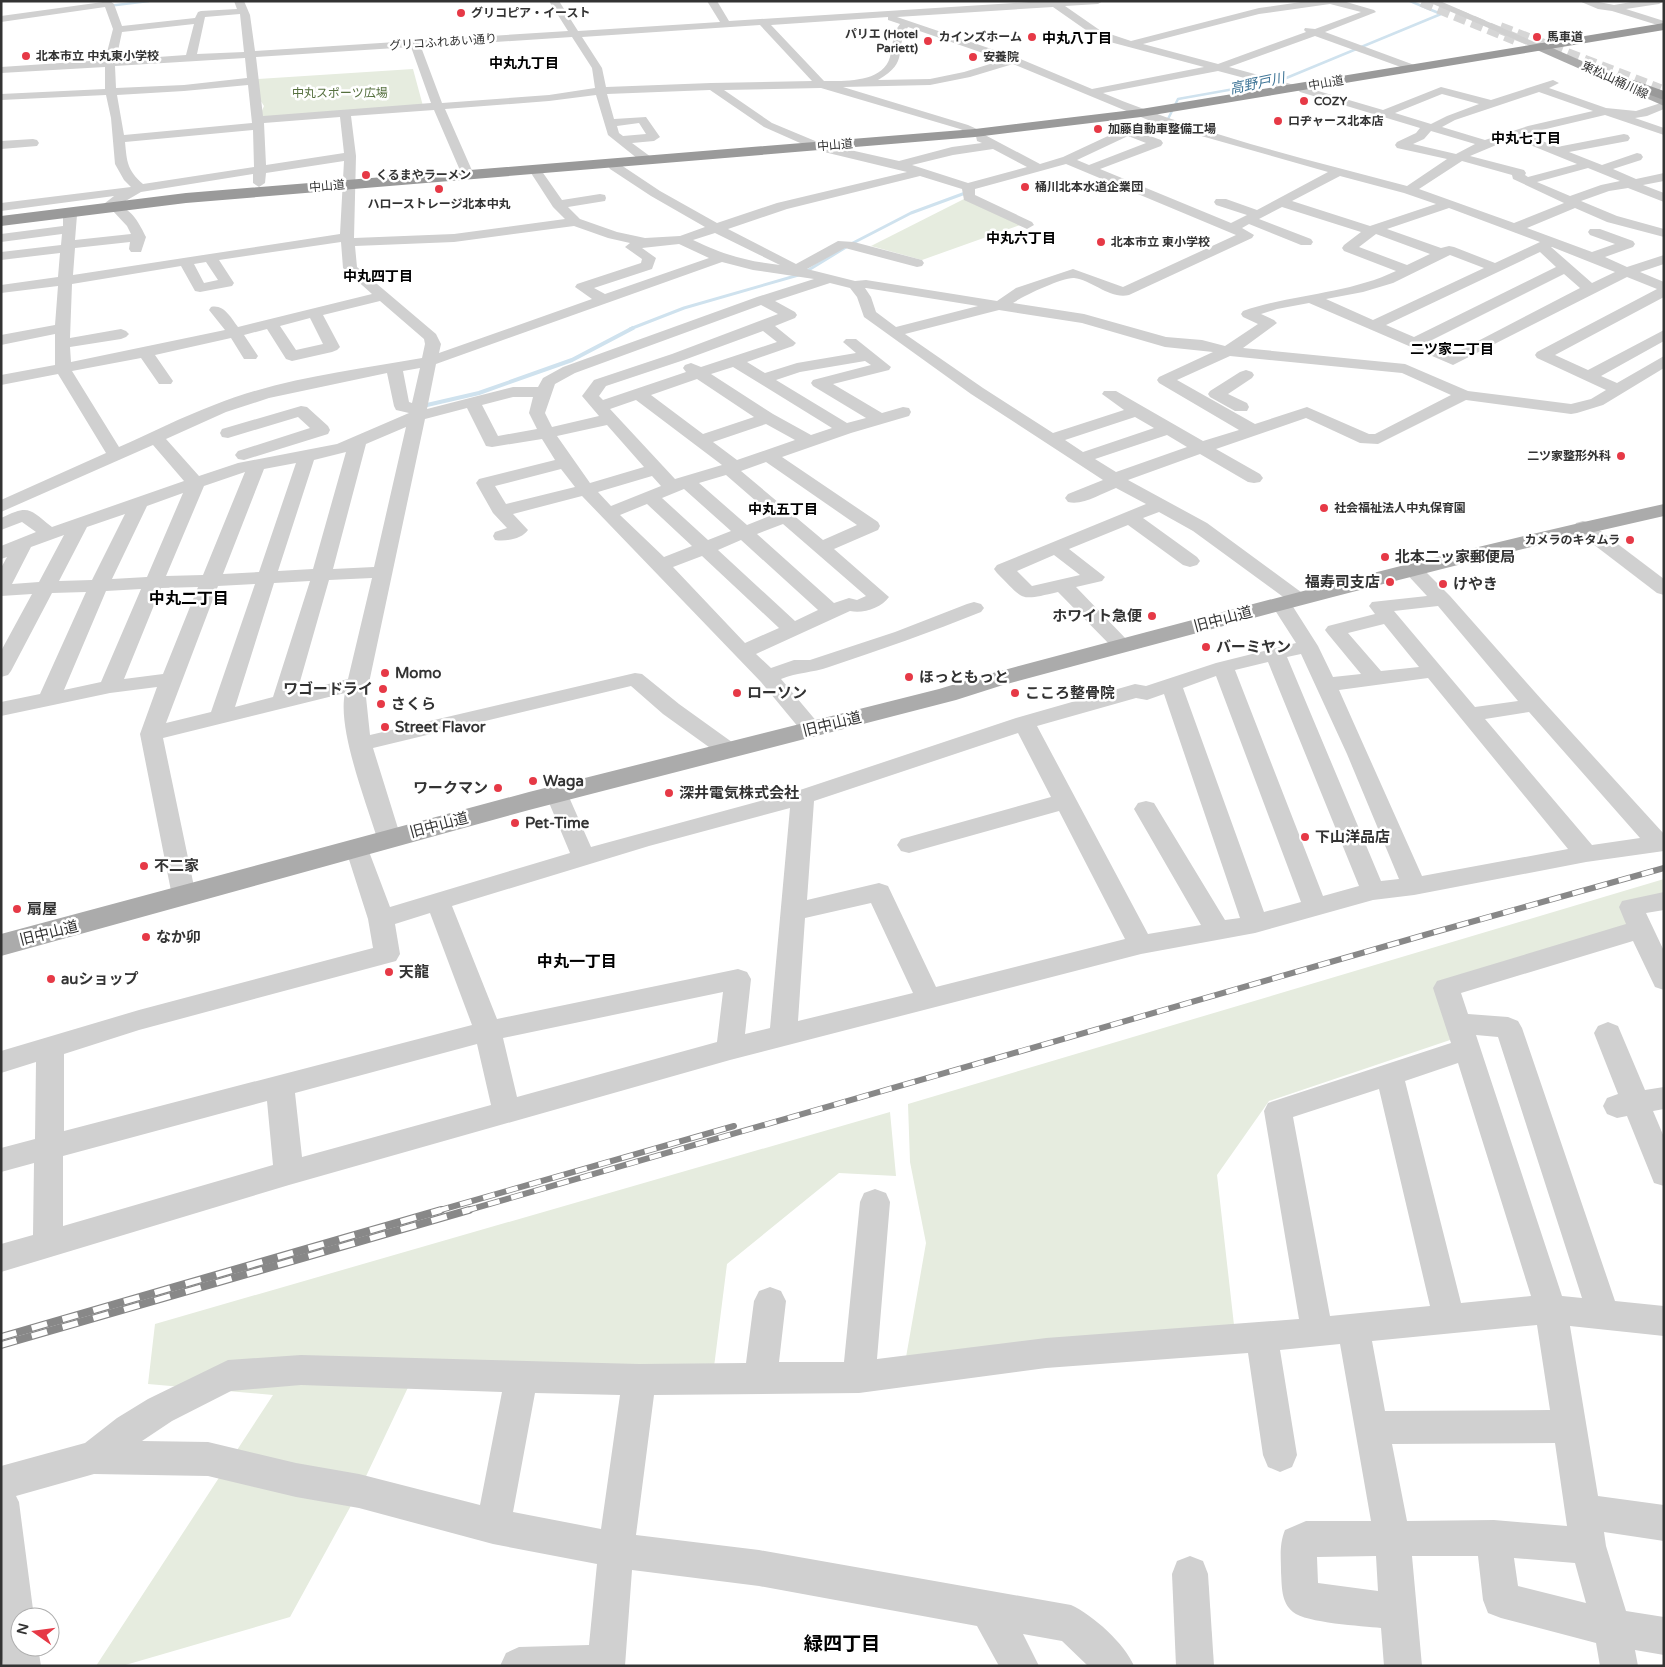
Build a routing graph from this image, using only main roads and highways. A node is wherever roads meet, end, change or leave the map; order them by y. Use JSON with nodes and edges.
{"nodes":[{"id":1,"x":1664,"y":25,"type":"edge"},
{"id":2,"x":1664,"y":30,"type":"edge"},
{"id":3,"x":1544,"y":48,"type":"junction"},
{"id":4,"x":1616,"y":78,"type":"dead end"},
{"id":5,"x":1299,"y":89,"type":"junction"},
{"id":6,"x":1663,"y":96,"type":"edge"},
{"id":7,"x":822,"y":148,"type":"junction"},
{"id":8,"x":349,"y":186,"type":"junction"},
{"id":9,"x":113,"y":208,"type":"junction"},
{"id":10,"x":1,"y":223,"type":"edge"},
{"id":11,"x":1664,"y":510,"type":"edge"},
{"id":12,"x":1,"y":945,"type":"edge"}],
"edges":[{"from":1,"to":3,"type":"highway","name":"中山道"},
{"from":2,"to":3,"type":"highway","name":"中山道"},
{"from":3,"to":5,"type":"highway","name":"中山道"},
{"from":3,"to":5,"type":"highway","name":"中山道"},
{"from":3,"to":6,"type":"main road","name":"東松山桶川線"},
{"from":4,"to":6,"type":"highway"},
{"from":5,"to":7,"type":"highway","name":"中山道"},
{"from":7,"to":8,"type":"highway","name":"中山道"},
{"from":7,"to":8,"type":"highway","name":"中山道"},
{"from":8,"to":9,"type":"highway","name":"中山道"},
{"from":8,"to":9,"type":"highway","name":"中山道"},
{"from":9,"to":10,"type":"highway","name":"中山道"},
{"from":9,"to":10,"type":"highway","name":"中山道"},
{"from":11,"to":12,"type":"main road","name":"旧中山道"}]}
